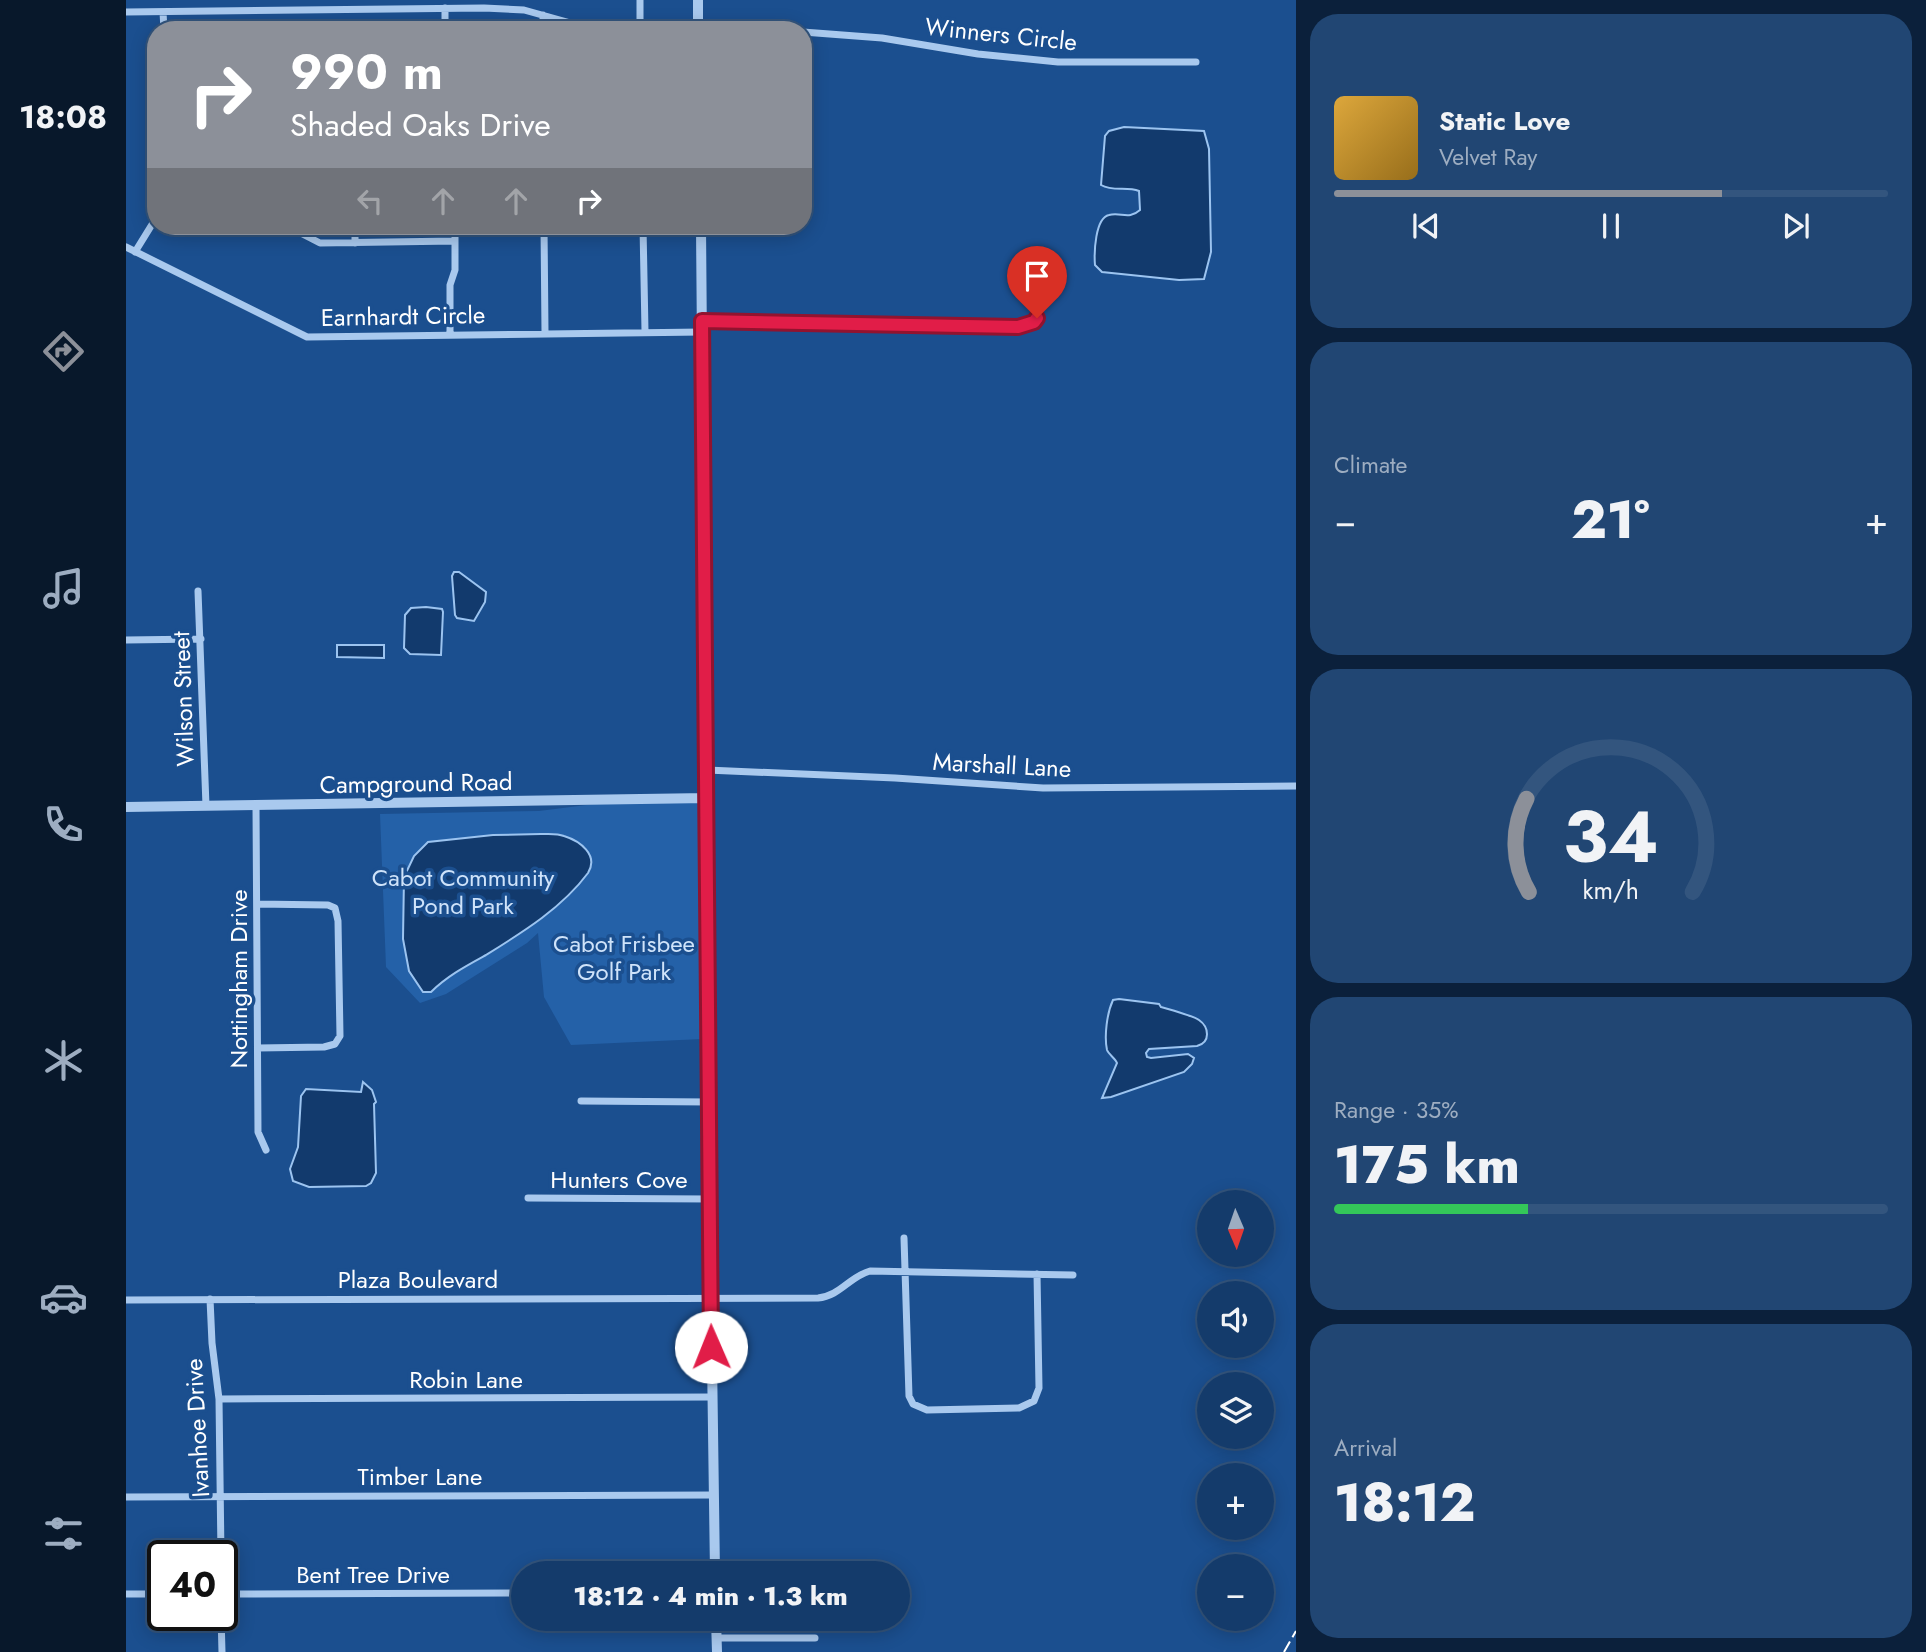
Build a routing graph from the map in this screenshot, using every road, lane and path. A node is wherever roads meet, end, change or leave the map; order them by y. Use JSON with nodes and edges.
{"nodes":[{"id":1,"x":330,"y":0,"type":"edge"},
{"id":2,"x":640,"y":0,"type":"edge"},
{"id":3,"x":698,"y":0,"type":"edge"},
{"id":4,"x":445,"y":8,"type":"junction"},
{"id":5,"x":331,"y":10,"type":"junction"},
{"id":6,"x":126,"y":12,"type":"edge"},
{"id":7,"x":163,"y":12,"type":"junction"},
{"id":8,"x":543,"y":15,"type":"junction"},
{"id":9,"x":164,"y":21,"type":"edge"},
{"id":10,"x":445,"y":21,"type":"edge"},
{"id":11,"x":543,"y":21,"type":"edge"},
{"id":12,"x":564,"y":21,"type":"edge"},
{"id":13,"x":640,"y":21,"type":"edge"},
{"id":14,"x":698,"y":21,"type":"edge"},
{"id":15,"x":812,"y":33,"type":"edge"},
{"id":16,"x":1196,"y":62,"type":"dead end"},
{"id":17,"x":147,"y":233,"type":"edge"},
{"id":18,"x":304,"y":235,"type":"edge"},
{"id":19,"x":355,"y":235,"type":"edge"},
{"id":20,"x":455,"y":235,"type":"edge"},
{"id":21,"x":544,"y":235,"type":"edge"},
{"id":22,"x":643,"y":235,"type":"edge"},
{"id":23,"x":701,"y":235,"type":"edge"},
{"id":24,"x":455,"y":241,"type":"junction"},
{"id":25,"x":355,"y":243,"type":"junction"},
{"id":26,"x":126,"y":247,"type":"edge"},
{"id":27,"x":135,"y":252,"type":"junction"},
{"id":28,"x":1037,"y":318,"type":"dead end"},
{"id":29,"x":702,"y":327,"type":"junction"},
{"id":30,"x":645,"y":331,"type":"junction"},
{"id":31,"x":545,"y":332,"type":"junction"},
{"id":32,"x":450,"y":333,"type":"junction"},
{"id":33,"x":198,"y":590,"type":"dead end"},
{"id":34,"x":201,"y":639,"type":"junction"},
{"id":35,"x":126,"y":640,"type":"edge"},
{"id":36,"x":707,"y":770,"type":"junction"},
{"id":37,"x":1296,"y":786,"type":"edge"},
{"id":38,"x":707,"y":798,"type":"junction"},
{"id":39,"x":206,"y":806,"type":"junction"},
{"id":40,"x":126,"y":807,"type":"edge"},
{"id":41,"x":256,"y":807,"type":"junction"},
{"id":42,"x":257,"y":904,"type":"junction"},
{"id":43,"x":258,"y":1048,"type":"junction"},
{"id":44,"x":581,"y":1101,"type":"dead end"},
{"id":45,"x":709,"y":1102,"type":"junction"},
{"id":46,"x":265,"y":1150,"type":"dead end"},
{"id":47,"x":528,"y":1198,"type":"dead end"},
{"id":48,"x":710,"y":1199,"type":"junction"},
{"id":49,"x":904,"y":1238,"type":"dead end"},
{"id":50,"x":905,"y":1272,"type":"junction"},
{"id":51,"x":1037,"y":1274,"type":"junction"},
{"id":52,"x":1073,"y":1275,"type":"dead end"},
{"id":53,"x":711,"y":1298,"type":"junction"},
{"id":54,"x":210,"y":1299,"type":"junction"},
{"id":55,"x":126,"y":1300,"type":"edge"},
{"id":56,"x":712,"y":1397,"type":"junction"},
{"id":57,"x":219,"y":1399,"type":"junction"},
{"id":58,"x":714,"y":1495,"type":"junction"},
{"id":59,"x":219,"y":1496,"type":"junction"},
{"id":60,"x":126,"y":1497,"type":"edge"},
{"id":61,"x":220,"y":1540,"type":"edge"},
{"id":62,"x":715,"y":1561,"type":"edge"},
{"id":63,"x":511,"y":1593,"type":"edge"},
{"id":64,"x":126,"y":1594,"type":"edge"},
{"id":65,"x":147,"y":1594,"type":"edge"},
{"id":66,"x":238,"y":1594,"type":"edge"},
{"id":67,"x":221,"y":1631,"type":"edge"},
{"id":68,"x":717,"y":1631,"type":"edge"},
{"id":69,"x":717,"y":1638,"type":"junction"},
{"id":70,"x":815,"y":1638,"type":"dead end"},
{"id":71,"x":222,"y":1652,"type":"edge"},
{"id":72,"x":717,"y":1652,"type":"edge"}],
"edges":[{"from":1,"to":5,"type":"street"},
{"from":2,"to":13,"type":"street"},
{"from":3,"to":14,"type":"street"},
{"from":4,"to":5,"type":"street"},
{"from":4,"to":8,"type":"street"},
{"from":4,"to":10,"type":"street"},
{"from":5,"to":7,"type":"street"},
{"from":6,"to":7,"type":"street"},
{"from":7,"to":9,"type":"street"},
{"from":8,"to":11,"type":"street"},
{"from":8,"to":12,"type":"street"},
{"from":15,"to":16,"type":"street","name":"Winners Circle"},
{"from":17,"to":27,"type":"street"},
{"from":18,"to":25,"type":"street"},
{"from":19,"to":25,"type":"street"},
{"from":20,"to":24,"type":"street"},
{"from":21,"to":31,"type":"street"},
{"from":22,"to":30,"type":"street"},
{"from":23,"to":29,"type":"street"},
{"from":24,"to":25,"type":"street"},
{"from":24,"to":32,"type":"street"},
{"from":26,"to":27,"type":"street","name":"Earnhardt Circle"},
{"from":27,"to":32,"type":"street","name":"Earnhardt Circle"},
{"from":28,"to":29,"type":"street","name":"Earnhardt Circle"},
{"from":29,"to":30,"type":"street","name":"Earnhardt Circle"},
{"from":29,"to":36,"type":"street"},
{"from":30,"to":31,"type":"street","name":"Earnhardt Circle"},
{"from":31,"to":32,"type":"street","name":"Earnhardt Circle"},
{"from":33,"to":34,"type":"street","name":"Wilson Street"},
{"from":34,"to":35,"type":"street"},
{"from":34,"to":39,"type":"street","name":"Wilson Street"},
{"from":36,"to":37,"type":"street","name":"Marshall Lane"},
{"from":36,"to":38,"type":"street"},
{"from":38,"to":41,"type":"street","name":"Campground Road"},
{"from":38,"to":45,"type":"street"},
{"from":39,"to":40,"type":"street","name":"Campground Road"},
{"from":39,"to":41,"type":"street","name":"Campground Road"},
{"from":41,"to":42,"type":"street","name":"Nottingham Drive"},
{"from":42,"to":43,"type":"street","name":"Nottingham Drive"},
{"from":42,"to":43,"type":"street"},
{"from":43,"to":46,"type":"street","name":"Nottingham Drive"},
{"from":44,"to":45,"type":"street"},
{"from":45,"to":48,"type":"street"},
{"from":47,"to":48,"type":"street","name":"Hunters Cove"},
{"from":48,"to":53,"type":"street"},
{"from":49,"to":50,"type":"street"},
{"from":50,"to":51,"type":"street","name":"Plaza Boulevard"},
{"from":50,"to":51,"type":"street"},
{"from":50,"to":53,"type":"street","name":"Plaza Boulevard"},
{"from":51,"to":52,"type":"street","name":"Plaza Boulevard"},
{"from":53,"to":54,"type":"street","name":"Plaza Boulevard"},
{"from":53,"to":56,"type":"street"},
{"from":54,"to":55,"type":"street","name":"Plaza Boulevard"},
{"from":54,"to":57,"type":"street","name":"Ivanhoe Drive"},
{"from":56,"to":57,"type":"street","name":"Robin Lane"},
{"from":56,"to":58,"type":"street"},
{"from":57,"to":59,"type":"street","name":"Ivanhoe Drive"},
{"from":58,"to":59,"type":"street","name":"Timber Lane"},
{"from":58,"to":62,"type":"street"},
{"from":59,"to":60,"type":"street","name":"Timber Lane"},
{"from":59,"to":61,"type":"street","name":"Ivanhoe Drive"},
{"from":63,"to":66,"type":"street","name":"Bent Tree Drive"},
{"from":64,"to":65,"type":"street"},
{"from":67,"to":71,"type":"street"},
{"from":68,"to":69,"type":"street"},
{"from":69,"to":70,"type":"street"},
{"from":69,"to":72,"type":"street"}]}
